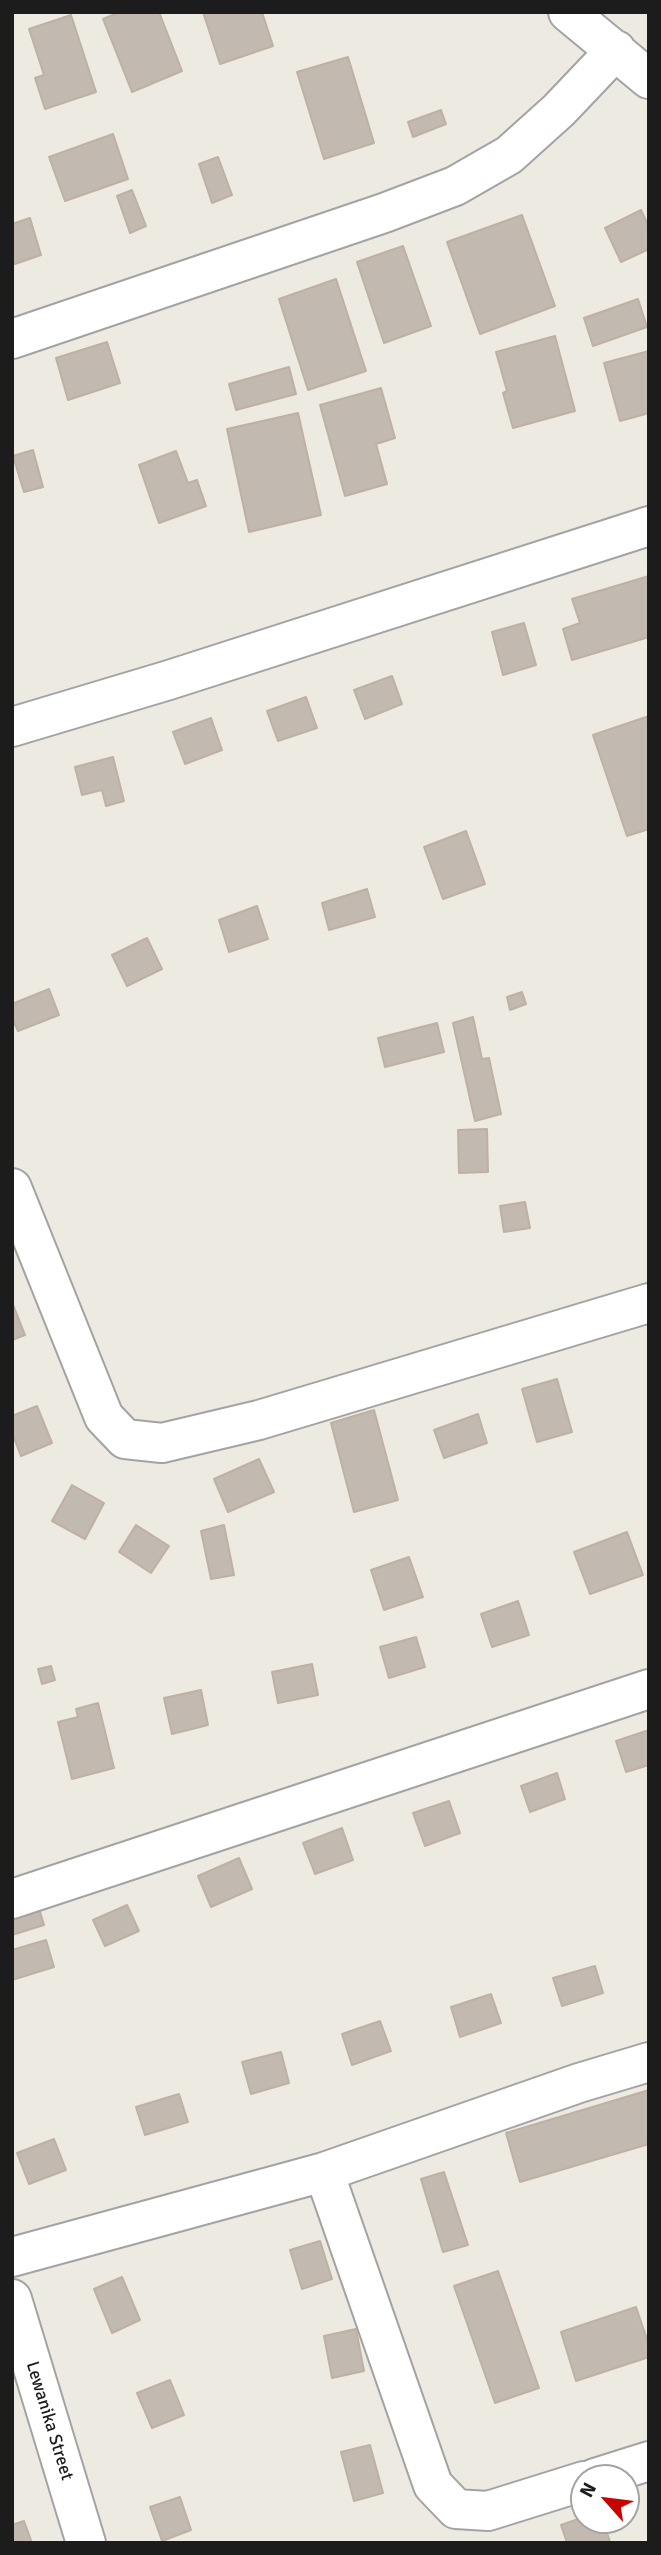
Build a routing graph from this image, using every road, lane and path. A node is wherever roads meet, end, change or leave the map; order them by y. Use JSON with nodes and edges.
{"nodes":[{"id":1,"x":568,"y":12,"type":"edge"},
{"id":2,"x":616,"y":50,"type":"junction"},
{"id":3,"x":649,"y":79,"type":"edge"},
{"id":4,"x":12,"y":339,"type":"edge"},
{"id":5,"x":649,"y":526,"type":"edge"},
{"id":6,"x":12,"y":727,"type":"edge"},
{"id":7,"x":12,"y":1188,"type":"edge"},
{"id":8,"x":649,"y":1303,"type":"edge"},
{"id":9,"x":649,"y":1689,"type":"edge"},
{"id":10,"x":12,"y":1899,"type":"edge"},
{"id":11,"x":649,"y":2062,"type":"edge"},
{"id":12,"x":324,"y":2172,"type":"junction"},
{"id":13,"x":12,"y":2258,"type":"edge"},
{"id":14,"x":12,"y":2299,"type":"edge"},
{"id":15,"x":570,"y":2485,"type":"edge"},
{"id":16,"x":86,"y":2543,"type":"edge"}],
"edges":[{"from":1,"to":2,"type":"street"},
{"from":2,"to":3,"type":"street"},
{"from":2,"to":4,"type":"street"},
{"from":5,"to":6,"type":"street"},
{"from":7,"to":8,"type":"street"},
{"from":9,"to":10,"type":"street"},
{"from":11,"to":12,"type":"street"},
{"from":12,"to":13,"type":"street"},
{"from":12,"to":15,"type":"street"},
{"from":14,"to":16,"type":"street","name":"Lewanika Street"}]}
